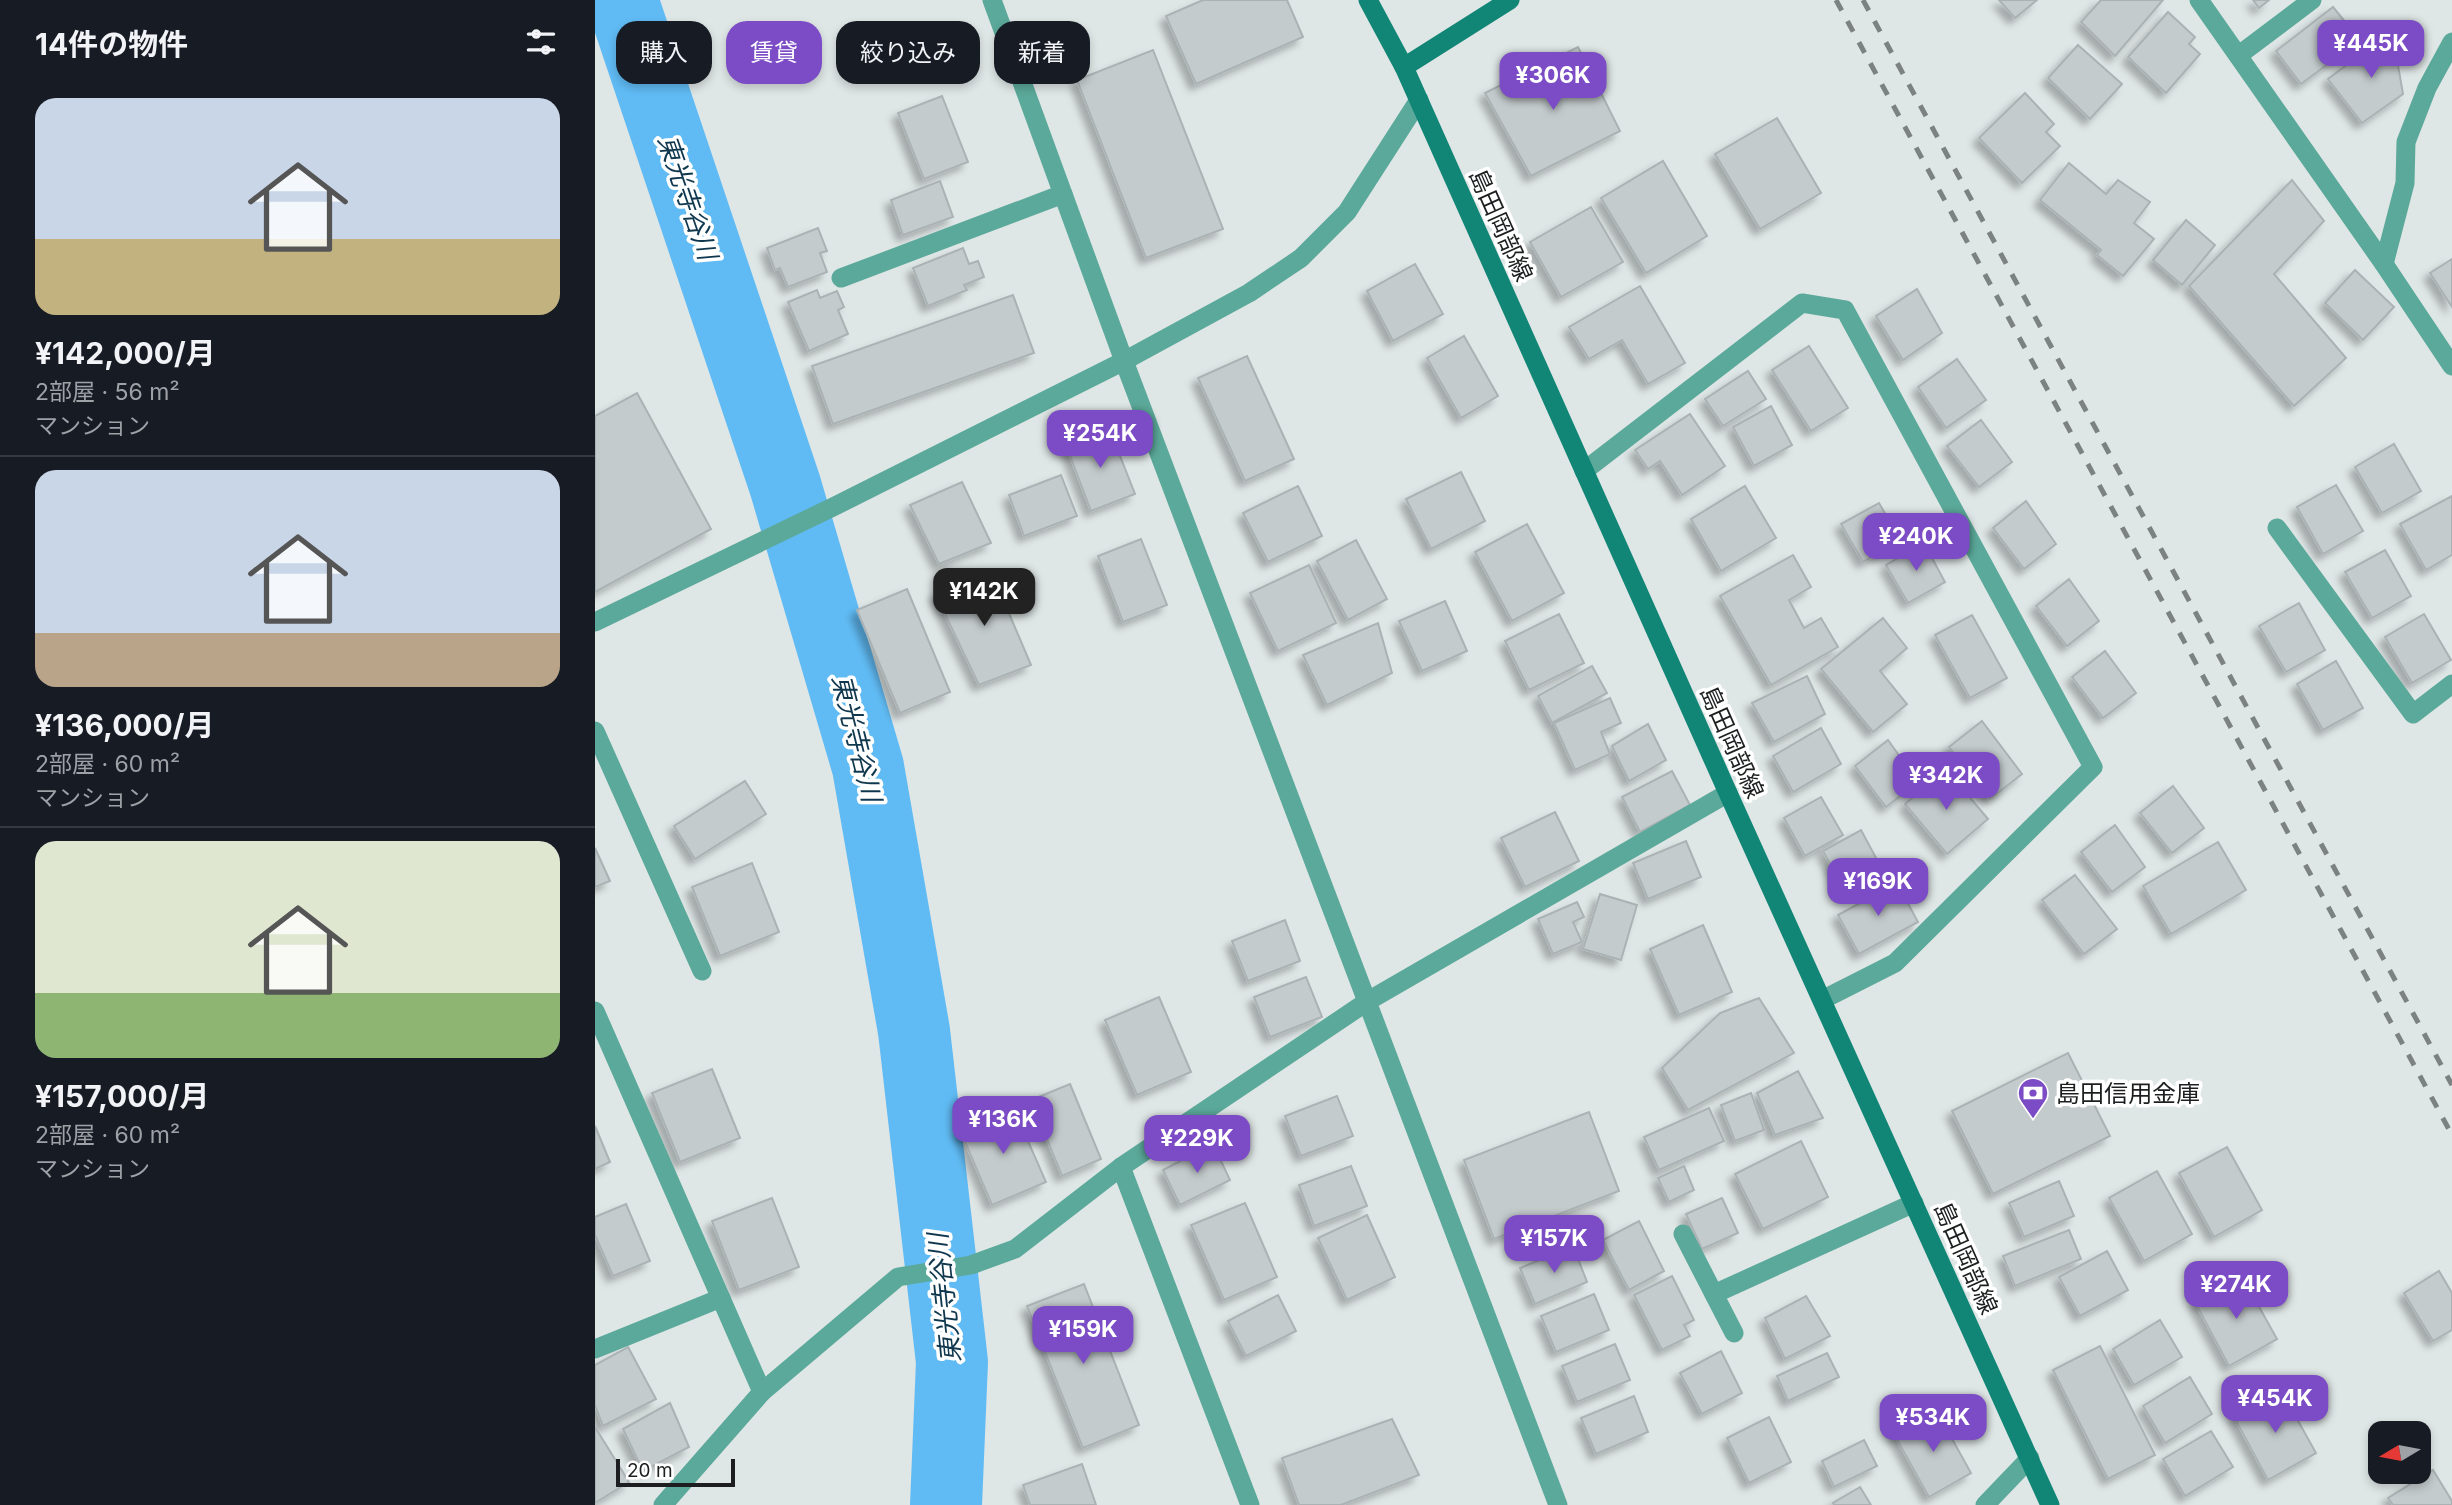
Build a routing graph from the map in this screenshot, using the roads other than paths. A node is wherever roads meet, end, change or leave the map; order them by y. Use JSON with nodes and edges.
{"nodes":[{"id":1,"x":992,"y":0,"type":"edge"},
{"id":2,"x":1368,"y":0,"type":"edge"},
{"id":3,"x":1510,"y":0,"type":"edge"},
{"id":4,"x":2199,"y":0,"type":"edge"},
{"id":5,"x":2312,"y":0,"type":"edge"},
{"id":6,"x":2452,"y":42,"type":"edge"},
{"id":7,"x":2239,"y":55,"type":"junction"},
{"id":8,"x":1404,"y":67,"type":"junction"},
{"id":9,"x":1419,"y":100,"type":"junction"},
{"id":10,"x":1063,"y":194,"type":"junction"},
{"id":11,"x":2384,"y":264,"type":"junction"},
{"id":12,"x":841,"y":278,"type":"dead end"},
{"id":13,"x":1124,"y":361,"type":"junction"},
{"id":14,"x":2452,"y":366,"type":"edge"},
{"id":15,"x":1584,"y":471,"type":"junction"},
{"id":16,"x":2277,"y":528,"type":"dead end"},
{"id":17,"x":595,"y":622,"type":"edge"},
{"id":18,"x":2452,"y":684,"type":"edge"},
{"id":19,"x":595,"y":731,"type":"edge"},
{"id":20,"x":1728,"y":793,"type":"junction"},
{"id":21,"x":702,"y":971,"type":"dead end"},
{"id":22,"x":1822,"y":1000,"type":"junction"},
{"id":23,"x":1368,"y":1001,"type":"junction"},
{"id":24,"x":595,"y":1011,"type":"edge"},
{"id":25,"x":1121,"y":1167,"type":"junction"},
{"id":26,"x":1914,"y":1203,"type":"junction"},
{"id":27,"x":1683,"y":1234,"type":"dead end"},
{"id":28,"x":1714,"y":1294,"type":"junction"},
{"id":29,"x":721,"y":1298,"type":"junction"},
{"id":30,"x":1734,"y":1334,"type":"dead end"},
{"id":31,"x":595,"y":1349,"type":"edge"},
{"id":32,"x":762,"y":1392,"type":"junction"},
{"id":33,"x":2030,"y":1458,"type":"junction"},
{"id":34,"x":663,"y":1505,"type":"edge"},
{"id":35,"x":1250,"y":1505,"type":"edge"},
{"id":36,"x":1558,"y":1505,"type":"edge"},
{"id":37,"x":1985,"y":1505,"type":"edge"},
{"id":38,"x":2050,"y":1505,"type":"edge"}],
"edges":[{"from":1,"to":10,"type":"street"},
{"from":2,"to":8,"type":"main road","name":"島田岡部線"},
{"from":3,"to":8,"type":"main road"},
{"from":4,"to":7,"type":"street"},
{"from":5,"to":7,"type":"street"},
{"from":6,"to":11,"type":"street"},
{"from":7,"to":11,"type":"street"},
{"from":8,"to":9,"type":"main road","name":"島田岡部線"},
{"from":9,"to":13,"type":"street"},
{"from":9,"to":15,"type":"main road","name":"島田岡部線"},
{"from":10,"to":12,"type":"street"},
{"from":10,"to":13,"type":"street"},
{"from":11,"to":14,"type":"street"},
{"from":13,"to":17,"type":"street"},
{"from":13,"to":23,"type":"street"},
{"from":15,"to":20,"type":"main road","name":"島田岡部線"},
{"from":15,"to":22,"type":"street"},
{"from":16,"to":18,"type":"street"},
{"from":19,"to":21,"type":"street"},
{"from":20,"to":22,"type":"main road","name":"島田岡部線"},
{"from":20,"to":23,"type":"street"},
{"from":22,"to":26,"type":"main road","name":"島田岡部線"},
{"from":23,"to":25,"type":"street"},
{"from":23,"to":36,"type":"street"},
{"from":24,"to":29,"type":"street"},
{"from":25,"to":32,"type":"street"},
{"from":25,"to":35,"type":"street"},
{"from":26,"to":28,"type":"street"},
{"from":26,"to":33,"type":"main road","name":"島田岡部線"},
{"from":27,"to":28,"type":"street"},
{"from":28,"to":30,"type":"street"},
{"from":29,"to":31,"type":"street"},
{"from":29,"to":32,"type":"street"},
{"from":32,"to":34,"type":"street"},
{"from":33,"to":37,"type":"street"},
{"from":33,"to":38,"type":"main road","name":"島田岡部線"}]}
